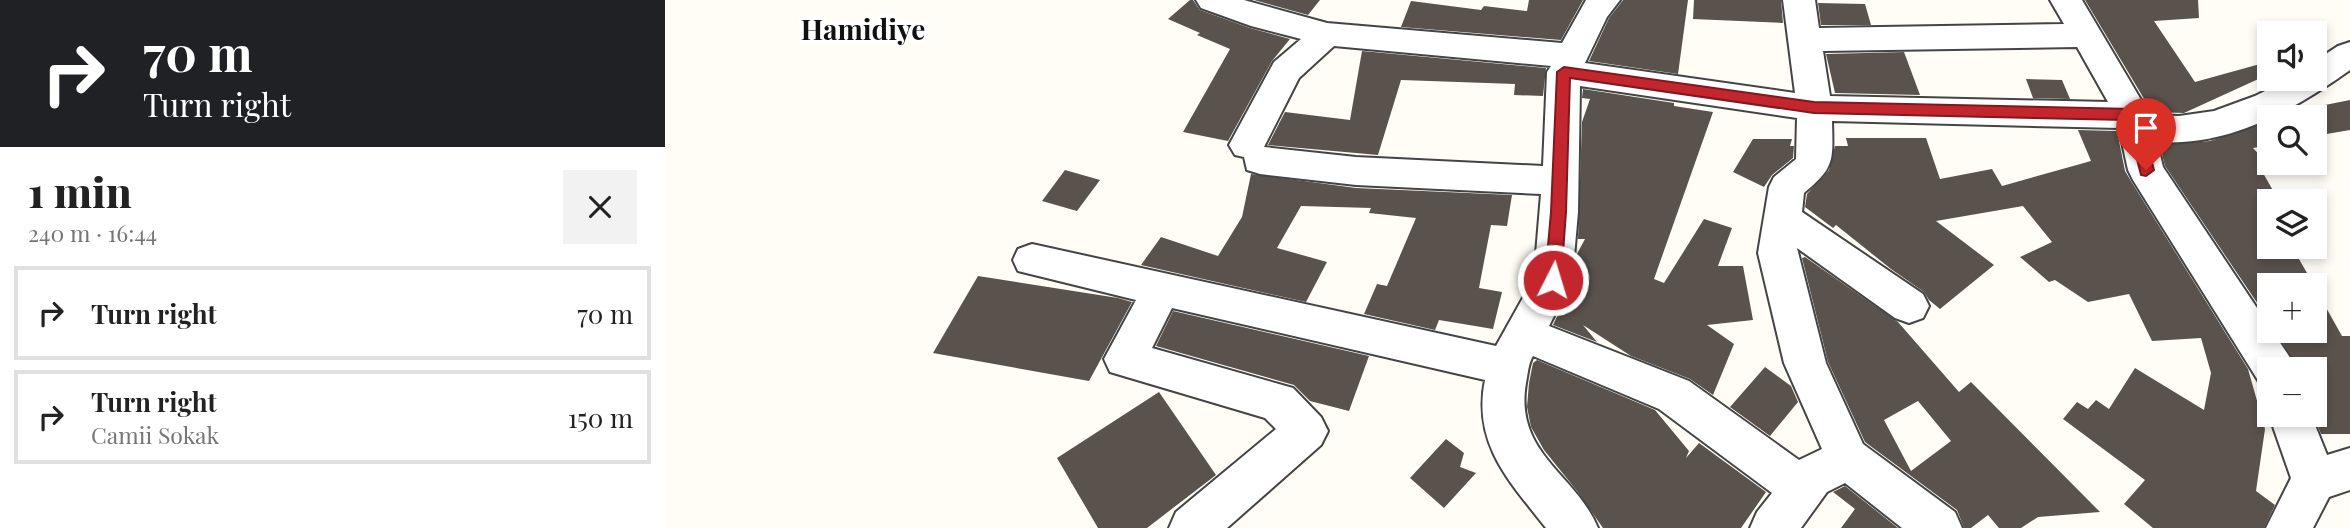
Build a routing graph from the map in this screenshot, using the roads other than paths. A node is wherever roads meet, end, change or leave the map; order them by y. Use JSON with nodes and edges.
{"nodes":[{"id":1,"x":1212,"y":0,"type":"edge"},
{"id":2,"x":1604,"y":0,"type":"edge"},
{"id":3,"x":1799,"y":0,"type":"edge"},
{"id":4,"x":2066,"y":0,"type":"edge"},
{"id":5,"x":1327,"y":34,"type":"junction"},
{"id":6,"x":2086,"y":35,"type":"junction"},
{"id":7,"x":1805,"y":40,"type":"junction"},
{"id":8,"x":2350,"y":54,"type":"edge"},
{"id":9,"x":1568,"y":64,"type":"junction"},
{"id":10,"x":2327,"y":70,"type":"edge"},
{"id":11,"x":2297,"y":91,"type":"edge"},
{"id":12,"x":1814,"y":107,"type":"junction"},
{"id":13,"x":2134,"y":121,"type":"junction"},
{"id":14,"x":1560,"y":181,"type":"junction"},
{"id":15,"x":1783,"y":218,"type":"junction"},
{"id":16,"x":1032,"y":260,"type":"dead end"},
{"id":17,"x":1162,"y":289,"type":"junction"},
{"id":18,"x":1909,"y":306,"type":"dead end"},
{"id":19,"x":1516,"y":351,"type":"junction"},
{"id":20,"x":2266,"y":357,"type":"edge"},
{"id":21,"x":2298,"y":427,"type":"edge"},
{"id":22,"x":1849,"y":459,"type":"junction"},
{"id":23,"x":2332,"y":475,"type":"edge"},
{"id":24,"x":1803,"y":488,"type":"junction"},
{"id":25,"x":1192,"y":528,"type":"edge"},
{"id":26,"x":1575,"y":528,"type":"edge"},
{"id":27,"x":1773,"y":528,"type":"edge"},
{"id":28,"x":1939,"y":528,"type":"edge"},
{"id":29,"x":2289,"y":528,"type":"edge"}],
"edges":[{"from":1,"to":5,"type":"street"},
{"from":2,"to":9,"type":"street"},
{"from":3,"to":7,"type":"street"},
{"from":4,"to":6,"type":"street"},
{"from":5,"to":9,"type":"street"},
{"from":5,"to":14,"type":"street"},
{"from":6,"to":7,"type":"street"},
{"from":6,"to":13,"type":"street"},
{"from":7,"to":12,"type":"street"},
{"from":8,"to":10,"type":"street"},
{"from":9,"to":12,"type":"street"},
{"from":9,"to":14,"type":"street"},
{"from":11,"to":13,"type":"street"},
{"from":12,"to":13,"type":"street"},
{"from":12,"to":15,"type":"street"},
{"from":13,"to":20,"type":"street"},
{"from":14,"to":19,"type":"street"},
{"from":15,"to":18,"type":"street"},
{"from":15,"to":22,"type":"street"},
{"from":16,"to":17,"type":"street"},
{"from":17,"to":19,"type":"street"},
{"from":17,"to":25,"type":"street"},
{"from":19,"to":24,"type":"street"},
{"from":19,"to":26,"type":"street"},
{"from":21,"to":23,"type":"street"},
{"from":22,"to":24,"type":"street"},
{"from":22,"to":28,"type":"street"},
{"from":23,"to":29,"type":"street"},
{"from":24,"to":27,"type":"street"}]}
